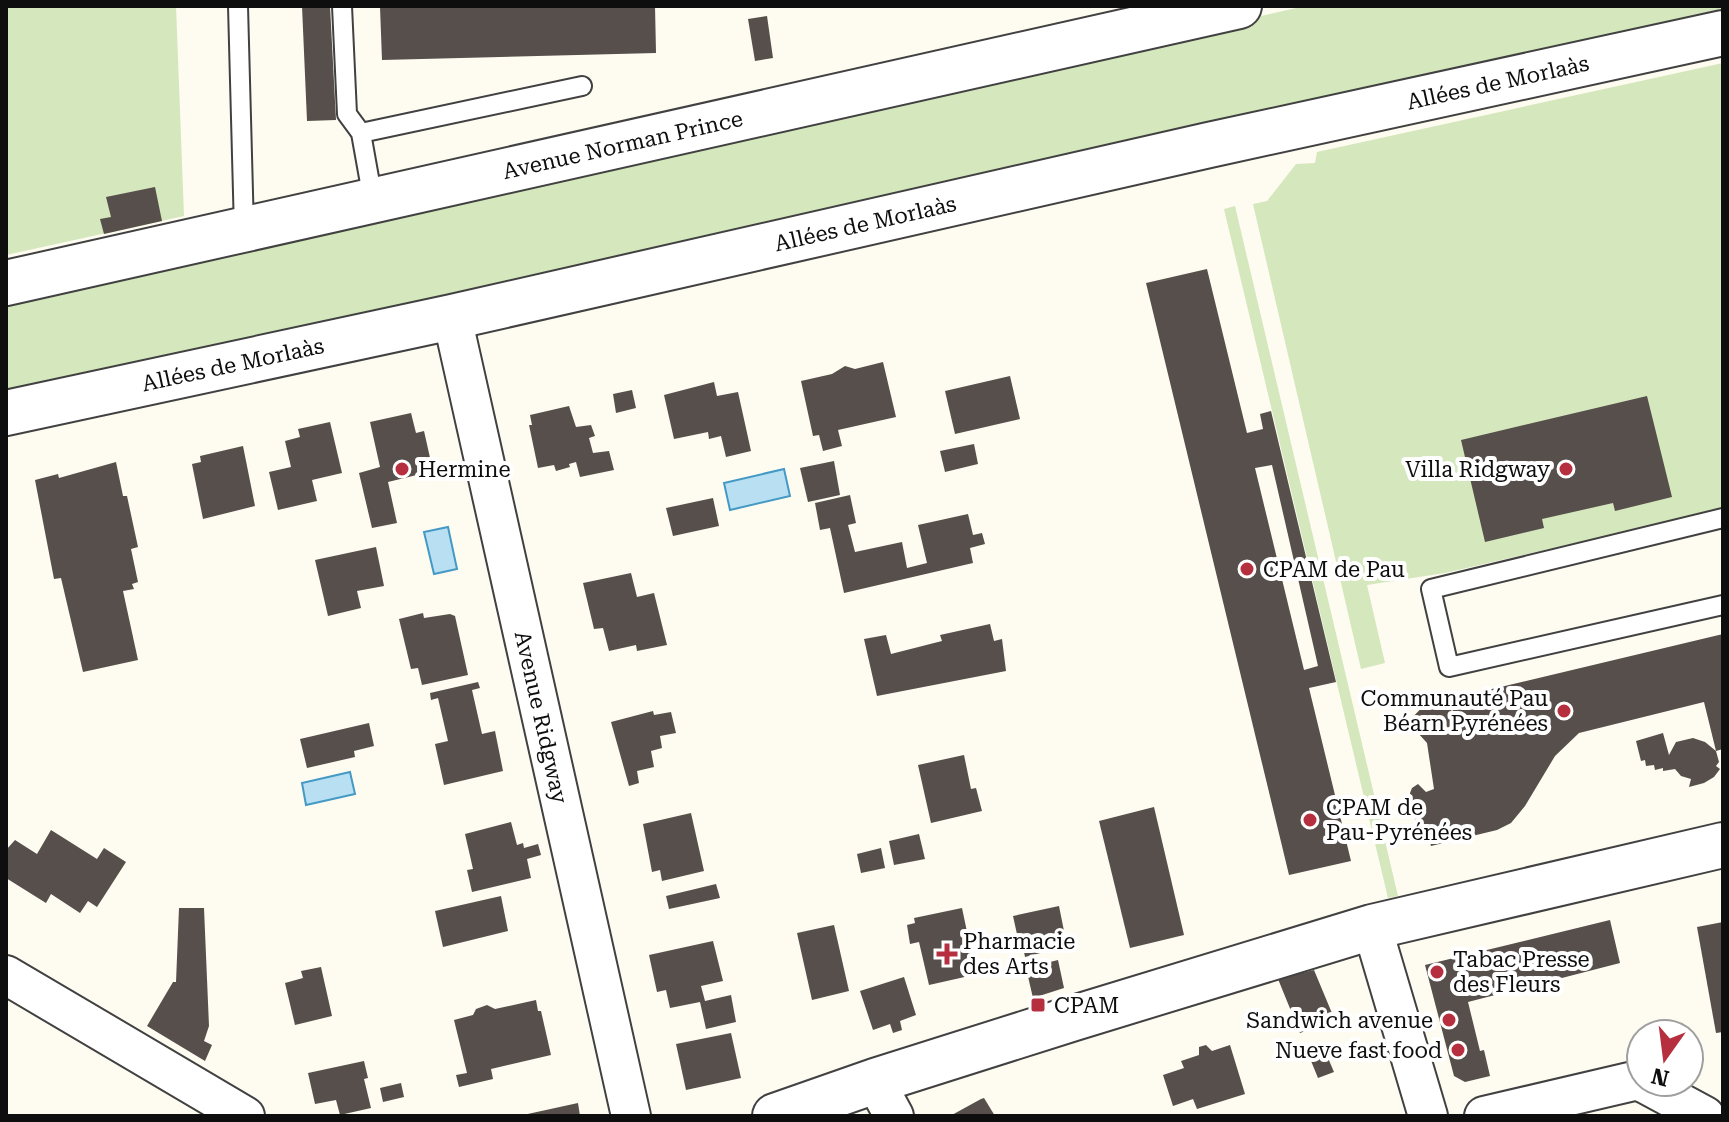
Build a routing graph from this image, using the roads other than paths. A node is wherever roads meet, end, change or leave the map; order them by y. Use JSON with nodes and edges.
{"nodes":[{"id":1,"x":238,"y":6,"type":"edge"},
{"id":2,"x":342,"y":6,"type":"edge"},
{"id":3,"x":1239,"y":6,"type":"edge"},
{"id":4,"x":1723,"y":33,"type":"edge"},
{"id":5,"x":582,"y":86,"type":"dead end"},
{"id":6,"x":361,"y":133,"type":"junction"},
{"id":7,"x":373,"y":200,"type":"junction"},
{"id":8,"x":244,"y":230,"type":"junction"},
{"id":9,"x":6,"y":283,"type":"edge"},
{"id":10,"x":452,"y":317,"type":"junction"},
{"id":11,"x":6,"y":413,"type":"edge"},
{"id":12,"x":1723,"y":518,"type":"edge"},
{"id":13,"x":1723,"y":605,"type":"edge"},
{"id":14,"x":1723,"y":845,"type":"edge"},
{"id":15,"x":1372,"y":927,"type":"junction"},
{"id":16,"x":6,"y":975,"type":"edge"},
{"id":17,"x":1625,"y":1083,"type":"edge"},
{"id":18,"x":884,"y":1098,"type":"edge"},
{"id":19,"x":1671,"y":1098,"type":"edge"},
{"id":20,"x":245,"y":1116,"type":"edge"},
{"id":21,"x":631,"y":1116,"type":"edge"},
{"id":22,"x":775,"y":1116,"type":"edge"},
{"id":23,"x":1428,"y":1116,"type":"edge"},
{"id":24,"x":1484,"y":1116,"type":"edge"},
{"id":25,"x":1705,"y":1116,"type":"edge"}],
"edges":[{"from":1,"to":8,"type":"lane"},
{"from":2,"to":6,"type":"lane"},
{"from":3,"to":7,"type":"street","name":"Avenue Norman Prince"},
{"from":4,"to":10,"type":"street","name":"Allées de Morlaàs"},
{"from":5,"to":6,"type":"lane"},
{"from":6,"to":7,"type":"lane"},
{"from":7,"to":8,"type":"street","name":"Avenue Norman Prince"},
{"from":8,"to":9,"type":"street","name":"Avenue Norman Prince"},
{"from":10,"to":11,"type":"street","name":"Allées de Morlaàs"},
{"from":10,"to":21,"type":"street","name":"Avenue Ridgway"},
{"from":12,"to":13,"type":"lane"},
{"from":14,"to":15,"type":"street"},
{"from":15,"to":18,"type":"street"},
{"from":15,"to":23,"type":"street"},
{"from":16,"to":20,"type":"street"},
{"from":17,"to":24,"type":"street"},
{"from":18,"to":22,"type":"street"},
{"from":19,"to":25,"type":"street"}]}
